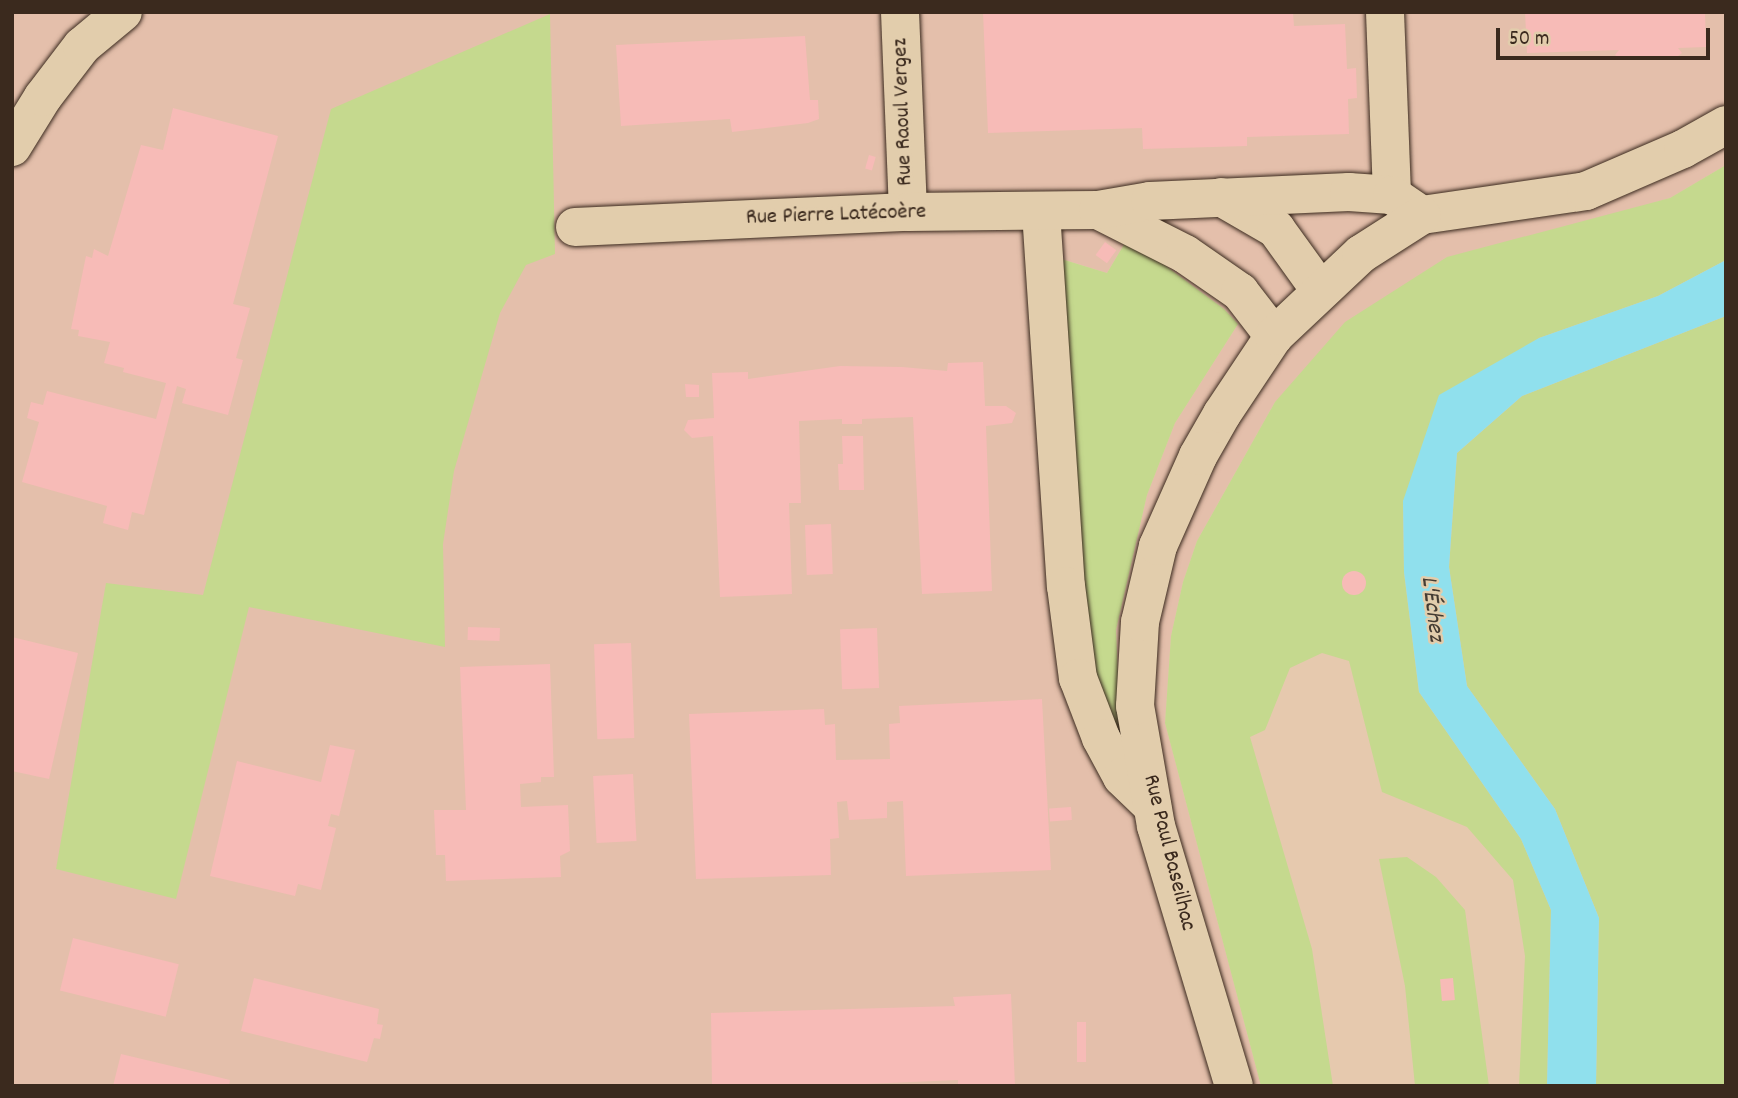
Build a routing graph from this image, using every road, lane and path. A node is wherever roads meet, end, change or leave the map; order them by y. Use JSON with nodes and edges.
{"nodes":[{"id":1,"x":123,"y":12,"type":"edge"},
{"id":2,"x":900,"y":12,"type":"edge"},
{"id":3,"x":1385,"y":12,"type":"edge"},
{"id":4,"x":1726,"y":125,"type":"edge"},
{"id":5,"x":12,"y":147,"type":"edge"},
{"id":6,"x":1221,"y":197,"type":"junction"},
{"id":7,"x":1407,"y":205,"type":"junction"},
{"id":8,"x":1098,"y":210,"type":"junction"},
{"id":9,"x":908,"y":212,"type":"junction"},
{"id":10,"x":1041,"y":212,"type":"junction"},
{"id":11,"x":575,"y":227,"type":"dead end"},
{"id":12,"x":1320,"y":290,"type":"junction"},
{"id":13,"x":1274,"y":336,"type":"junction"},
{"id":14,"x":1152,"y":806,"type":"junction"},
{"id":15,"x":1234,"y":1086,"type":"edge"}],
"edges":[{"from":1,"to":5,"type":"street"},
{"from":2,"to":9,"type":"street","name":"Rue Raoul Vergez"},
{"from":3,"to":7,"type":"street"},
{"from":4,"to":7,"type":"street","name":"Rue Pierre Latécoère"},
{"from":6,"to":7,"type":"street","name":"Rue Pierre Latécoère"},
{"from":6,"to":8,"type":"street","name":"Rue Pierre Latécoère"},
{"from":6,"to":12,"type":"street"},
{"from":7,"to":12,"type":"street","name":"Rue Paul Baseilhac"},
{"from":8,"to":10,"type":"street","name":"Rue Pierre Latécoère"},
{"from":8,"to":13,"type":"street","name":"Rue Pierre Latécoère"},
{"from":9,"to":10,"type":"street","name":"Rue Pierre Latécoère"},
{"from":9,"to":11,"type":"street","name":"Rue Pierre Latécoère"},
{"from":10,"to":14,"type":"street"},
{"from":12,"to":13,"type":"street","name":"Rue Paul Baseilhac"},
{"from":13,"to":14,"type":"street","name":"Rue Paul Baseilhac"},
{"from":14,"to":15,"type":"street","name":"Rue Paul Baseilhac"}]}
